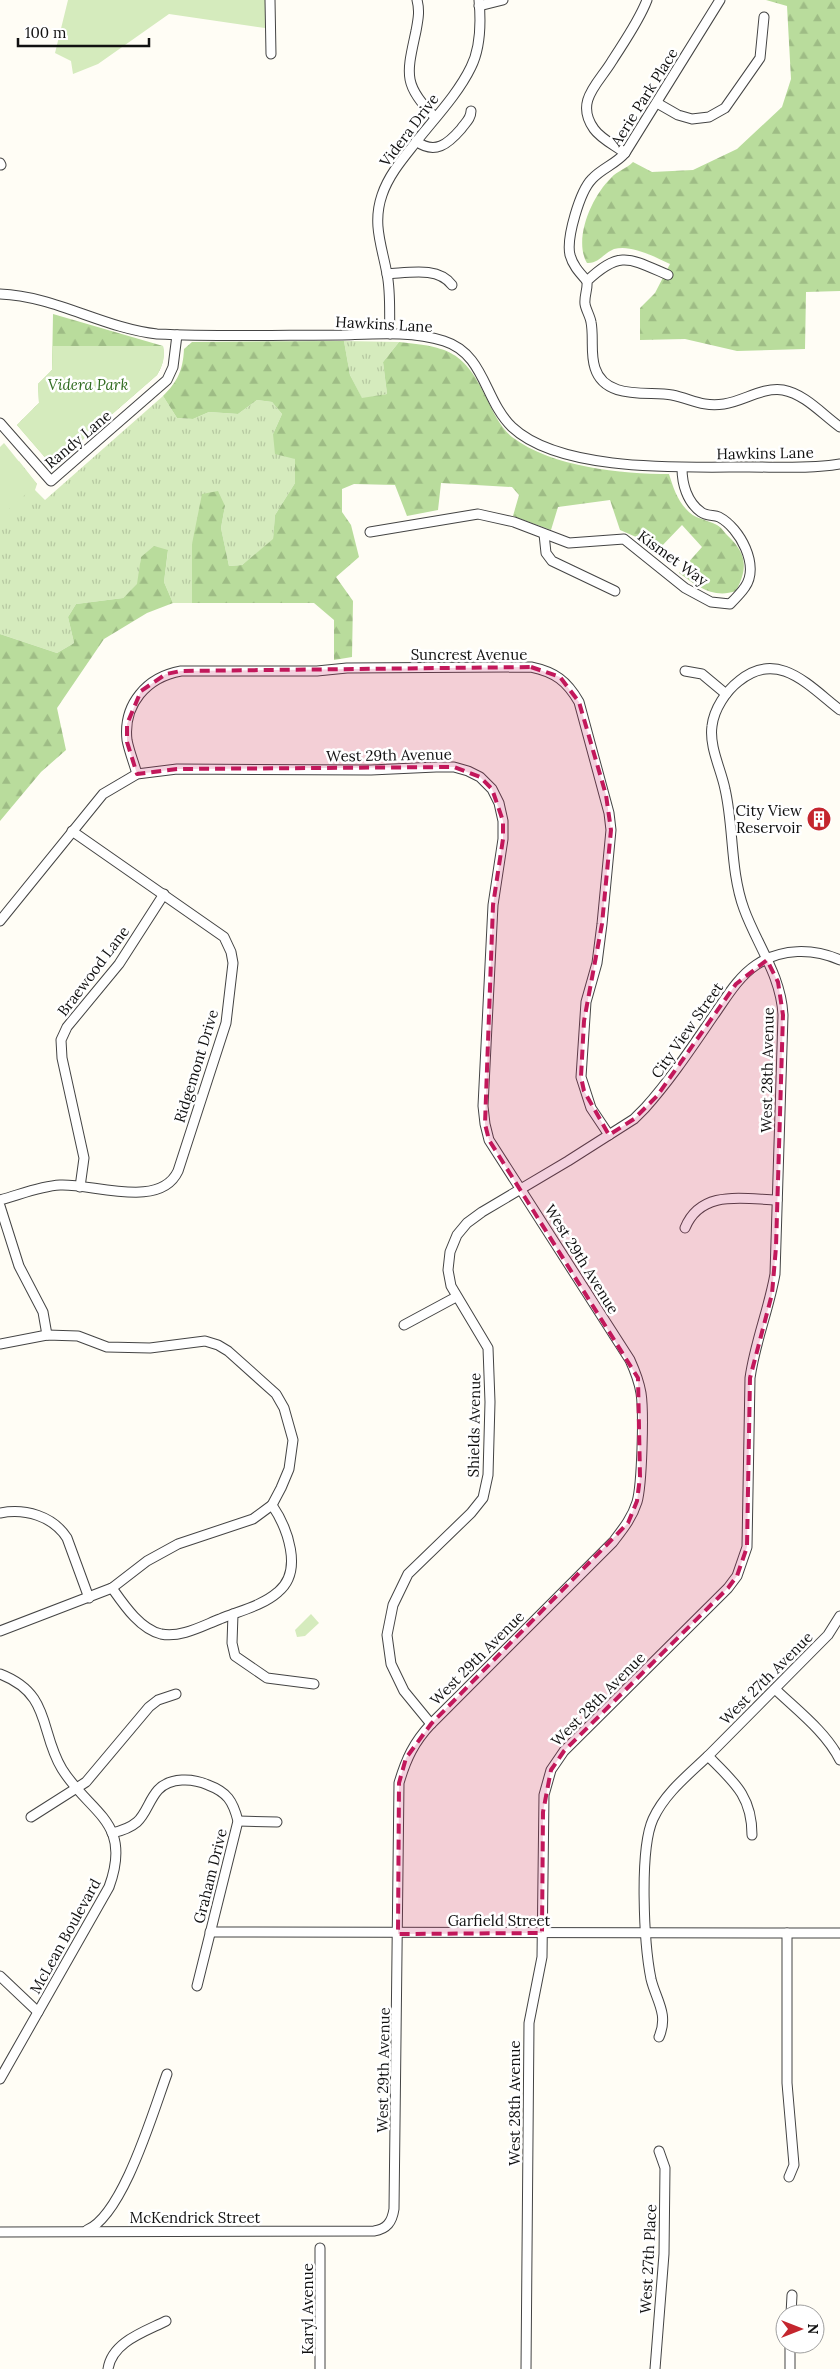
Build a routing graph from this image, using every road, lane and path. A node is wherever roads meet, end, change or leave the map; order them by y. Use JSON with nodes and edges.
{"nodes":[{"id":1,"x":270,"y":0,"type":"edge"},
{"id":2,"x":417,"y":0,"type":"edge"},
{"id":3,"x":503,"y":0,"type":"edge"},
{"id":4,"x":647,"y":0,"type":"edge"},
{"id":5,"x":720,"y":0,"type":"edge"},
{"id":6,"x":479,"y":3,"type":"edge"},
{"id":7,"x":764,"y":17,"type":"dead end"},
{"id":8,"x":270,"y":54,"type":"dead end"},
{"id":9,"x":657,"y":103,"type":"junction"},
{"id":10,"x":471,"y":111,"type":"dead end"},
{"id":11,"x":435,"y":117,"type":"junction"},
{"id":12,"x":416,"y":141,"type":"junction"},
{"id":13,"x":625,"y":153,"type":"junction"},
{"id":14,"x":388,"y":274,"type":"junction"},
{"id":15,"x":668,"y":275,"type":"dead end"},
{"id":16,"x":587,"y":281,"type":"junction"},
{"id":17,"x":452,"y":284,"type":"dead end"},
{"id":18,"x":0,"y":294,"type":"edge"},
{"id":19,"x":390,"y":334,"type":"junction"},
{"id":20,"x":177,"y":335,"type":"junction"},
{"id":21,"x":0,"y":423,"type":"edge"},
{"id":22,"x":840,"y":427,"type":"edge"},
{"id":23,"x":840,"y":464,"type":"edge"},
{"id":24,"x":682,"y":468,"type":"junction"},
{"id":25,"x":370,"y":532,"type":"dead end"},
{"id":26,"x":544,"y":534,"type":"junction"},
{"id":27,"x":616,"y":591,"type":"dead end"},
{"id":28,"x":685,"y":671,"type":"dead end"},
{"id":29,"x":726,"y":694,"type":"junction"},
{"id":30,"x":840,"y":710,"type":"edge"},
{"id":31,"x":137,"y":774,"type":"junction"},
{"id":32,"x":72,"y":831,"type":"junction"},
{"id":33,"x":164,"y":894,"type":"junction"},
{"id":34,"x":0,"y":921,"type":"edge"},
{"id":35,"x":767,"y":960,"type":"junction"},
{"id":36,"x":840,"y":960,"type":"edge"},
{"id":37,"x":609,"y":1135,"type":"junction"},
{"id":38,"x":568,"y":1161,"type":"joint"},
{"id":39,"x":80,"y":1187,"type":"junction"},
{"id":40,"x":522,"y":1190,"type":"junction"},
{"id":41,"x":0,"y":1200,"type":"edge"},
{"id":42,"x":778,"y":1200,"type":"junction"},
{"id":43,"x":0,"y":1206,"type":"edge"},
{"id":44,"x":685,"y":1228,"type":"dead end"},
{"id":45,"x":456,"y":1297,"type":"junction"},
{"id":46,"x":404,"y":1325,"type":"dead end"},
{"id":47,"x":47,"y":1335,"type":"junction"},
{"id":48,"x":0,"y":1344,"type":"edge"},
{"id":49,"x":272,"y":1504,"type":"junction"},
{"id":50,"x":0,"y":1513,"type":"edge"},
{"id":51,"x":112,"y":1588,"type":"junction"},
{"id":52,"x":89,"y":1598,"type":"junction"},
{"id":53,"x":233,"y":1614,"type":"junction"},
{"id":54,"x":840,"y":1616,"type":"edge"},
{"id":55,"x":0,"y":1631,"type":"edge"},
{"id":56,"x":0,"y":1674,"type":"edge"},
{"id":57,"x":314,"y":1684,"type":"dead end"},
{"id":58,"x":775,"y":1689,"type":"junction"},
{"id":59,"x":176,"y":1694,"type":"dead end"},
{"id":60,"x":431,"y":1724,"type":"junction"},
{"id":61,"x":708,"y":1756,"type":"junction"},
{"id":62,"x":840,"y":1760,"type":"edge"},
{"id":63,"x":79,"y":1788,"type":"junction"},
{"id":64,"x":31,"y":1817,"type":"dead end"},
{"id":65,"x":238,"y":1821,"type":"junction"},
{"id":66,"x":277,"y":1822,"type":"dead end"},
{"id":67,"x":112,"y":1834,"type":"junction"},
{"id":68,"x":752,"y":1836,"type":"dead end"},
{"id":69,"x":210,"y":1932,"type":"junction"},
{"id":70,"x":840,"y":1932,"type":"edge"},
{"id":71,"x":542,"y":1933,"type":"junction"},
{"id":72,"x":787,"y":1933,"type":"junction"},
{"id":73,"x":398,"y":1934,"type":"junction"},
{"id":74,"x":645,"y":1934,"type":"junction"},
{"id":75,"x":0,"y":1976,"type":"edge"},
{"id":76,"x":196,"y":1986,"type":"dead end"},
{"id":77,"x":38,"y":2012,"type":"junction"},
{"id":78,"x":659,"y":2036,"type":"dead end"},
{"id":79,"x":167,"y":2074,"type":"dead end"},
{"id":80,"x":0,"y":2079,"type":"edge"},
{"id":81,"x":659,"y":2151,"type":"dead end"},
{"id":82,"x":789,"y":2176,"type":"dead end"},
{"id":83,"x":388,"y":2225,"type":"joint"},
{"id":84,"x":84,"y":2231,"type":"junction"},
{"id":85,"x":0,"y":2232,"type":"edge"},
{"id":86,"x":320,"y":2248,"type":"dead end"},
{"id":87,"x":792,"y":2295,"type":"dead end"},
{"id":88,"x":792,"y":2304,"type":"edge"},
{"id":89,"x":166,"y":2321,"type":"dead end"},
{"id":90,"x":790,"y":2354,"type":"edge"},
{"id":91,"x":108,"y":2369,"type":"edge"},
{"id":92,"x":320,"y":2369,"type":"edge"},
{"id":93,"x":526,"y":2369,"type":"edge"},
{"id":94,"x":654,"y":2369,"type":"edge"},
{"id":95,"x":790,"y":2369,"type":"edge"}],
"edges":[{"from":1,"to":8,"type":"street"},
{"from":2,"to":11,"type":"street"},
{"from":3,"to":6,"type":"street","name":"Videra Drive"},
{"from":4,"to":13,"type":"street"},
{"from":5,"to":9,"type":"street","name":"Aerie Park Place"},
{"from":6,"to":11,"type":"street","name":"Videra Drive"},
{"from":7,"to":9,"type":"street"},
{"from":9,"to":13,"type":"street","name":"Aerie Park Place"},
{"from":10,"to":12,"type":"street"},
{"from":11,"to":12,"type":"street","name":"Videra Drive"},
{"from":12,"to":14,"type":"street","name":"Videra Drive"},
{"from":13,"to":16,"type":"street","name":"Aerie Park Place"},
{"from":14,"to":17,"type":"street"},
{"from":14,"to":19,"type":"street","name":"Videra Drive"},
{"from":15,"to":16,"type":"street"},
{"from":16,"to":22,"type":"street"},
{"from":18,"to":20,"type":"street","name":"Hawkins Lane"},
{"from":19,"to":20,"type":"street","name":"Hawkins Lane"},
{"from":19,"to":24,"type":"street","name":"Hawkins Lane"},
{"from":20,"to":21,"type":"street","name":"Randy Lane"},
{"from":23,"to":24,"type":"street","name":"Hawkins Lane"},
{"from":24,"to":26,"type":"street","name":"Kismet Way"},
{"from":25,"to":26,"type":"street","name":"Kismet Way"},
{"from":26,"to":27,"type":"street"},
{"from":28,"to":29,"type":"street"},
{"from":29,"to":30,"type":"street"},
{"from":29,"to":35,"type":"street","name":"West 28th Avenue"},
{"from":31,"to":32,"type":"street","name":"West 29th Avenue"},
{"from":31,"to":37,"type":"street","name":"Suncrest Avenue"},
{"from":31,"to":40,"type":"street","name":"West 29th Avenue"},
{"from":32,"to":33,"type":"street","name":"Ridgemont Drive"},
{"from":32,"to":34,"type":"street","name":"West 29th Avenue"},
{"from":33,"to":39,"type":"street","name":"Braewood Lane"},
{"from":33,"to":39,"type":"street","name":"Ridgemont Drive"},
{"from":35,"to":36,"type":"street","name":"City View Street"},
{"from":35,"to":37,"type":"street","name":"City View Street"},
{"from":35,"to":42,"type":"street","name":"West 28th Avenue"},
{"from":37,"to":38,"type":"street","name":"City View Street"},
{"from":38,"to":40,"type":"street","name":"Shields Avenue"},
{"from":39,"to":41,"type":"street","name":"Ridgemont Drive"},
{"from":40,"to":45,"type":"street","name":"Shields Avenue"},
{"from":40,"to":60,"type":"street","name":"West 29th Avenue"},
{"from":42,"to":44,"type":"street"},
{"from":42,"to":71,"type":"street","name":"West 28th Avenue"},
{"from":43,"to":47,"type":"street"},
{"from":45,"to":46,"type":"street"},
{"from":45,"to":60,"type":"street","name":"Shields Avenue"},
{"from":47,"to":48,"type":"street"},
{"from":47,"to":49,"type":"street"},
{"from":49,"to":51,"type":"street"},
{"from":49,"to":53,"type":"street"},
{"from":50,"to":52,"type":"street"},
{"from":51,"to":52,"type":"street"},
{"from":51,"to":53,"type":"street"},
{"from":52,"to":55,"type":"street"},
{"from":53,"to":57,"type":"street"},
{"from":54,"to":58,"type":"street","name":"West 27th Avenue"},
{"from":56,"to":63,"type":"street","name":"McLean Boulevard"},
{"from":58,"to":61,"type":"street","name":"West 27th Avenue"},
{"from":58,"to":62,"type":"street"},
{"from":59,"to":63,"type":"street"},
{"from":60,"to":73,"type":"street","name":"West 29th Avenue"},
{"from":61,"to":68,"type":"street"},
{"from":61,"to":74,"type":"street","name":"West 27th Avenue"},
{"from":63,"to":64,"type":"street"},
{"from":63,"to":67,"type":"street","name":"McLean Boulevard"},
{"from":65,"to":66,"type":"street"},
{"from":65,"to":67,"type":"street","name":"Graham Drive"},
{"from":65,"to":69,"type":"street","name":"Graham Drive"},
{"from":67,"to":77,"type":"street","name":"McLean Boulevard"},
{"from":69,"to":73,"type":"street","name":"Garfield Street"},
{"from":69,"to":76,"type":"street","name":"Graham Drive"},
{"from":70,"to":72,"type":"street","name":"Garfield Street"},
{"from":71,"to":73,"type":"street","name":"Garfield Street"},
{"from":71,"to":74,"type":"street","name":"Garfield Street"},
{"from":71,"to":93,"type":"street","name":"West 28th Avenue"},
{"from":72,"to":74,"type":"street","name":"Garfield Street"},
{"from":72,"to":82,"type":"street"},
{"from":73,"to":83,"type":"street","name":"West 29th Avenue"},
{"from":74,"to":78,"type":"street"},
{"from":75,"to":77,"type":"street","name":"McLean Boulevard"},
{"from":77,"to":80,"type":"street","name":"McLean Boulevard"},
{"from":79,"to":84,"type":"street"},
{"from":81,"to":94,"type":"street","name":"West 27th Place"},
{"from":83,"to":84,"type":"street","name":"McKendrick Street"},
{"from":84,"to":85,"type":"street","name":"McKendrick Street"},
{"from":86,"to":92,"type":"street","name":"Karyl Avenue"},
{"from":87,"to":88,"type":"street"},
{"from":89,"to":91,"type":"street"},
{"from":90,"to":95,"type":"street"}]}
